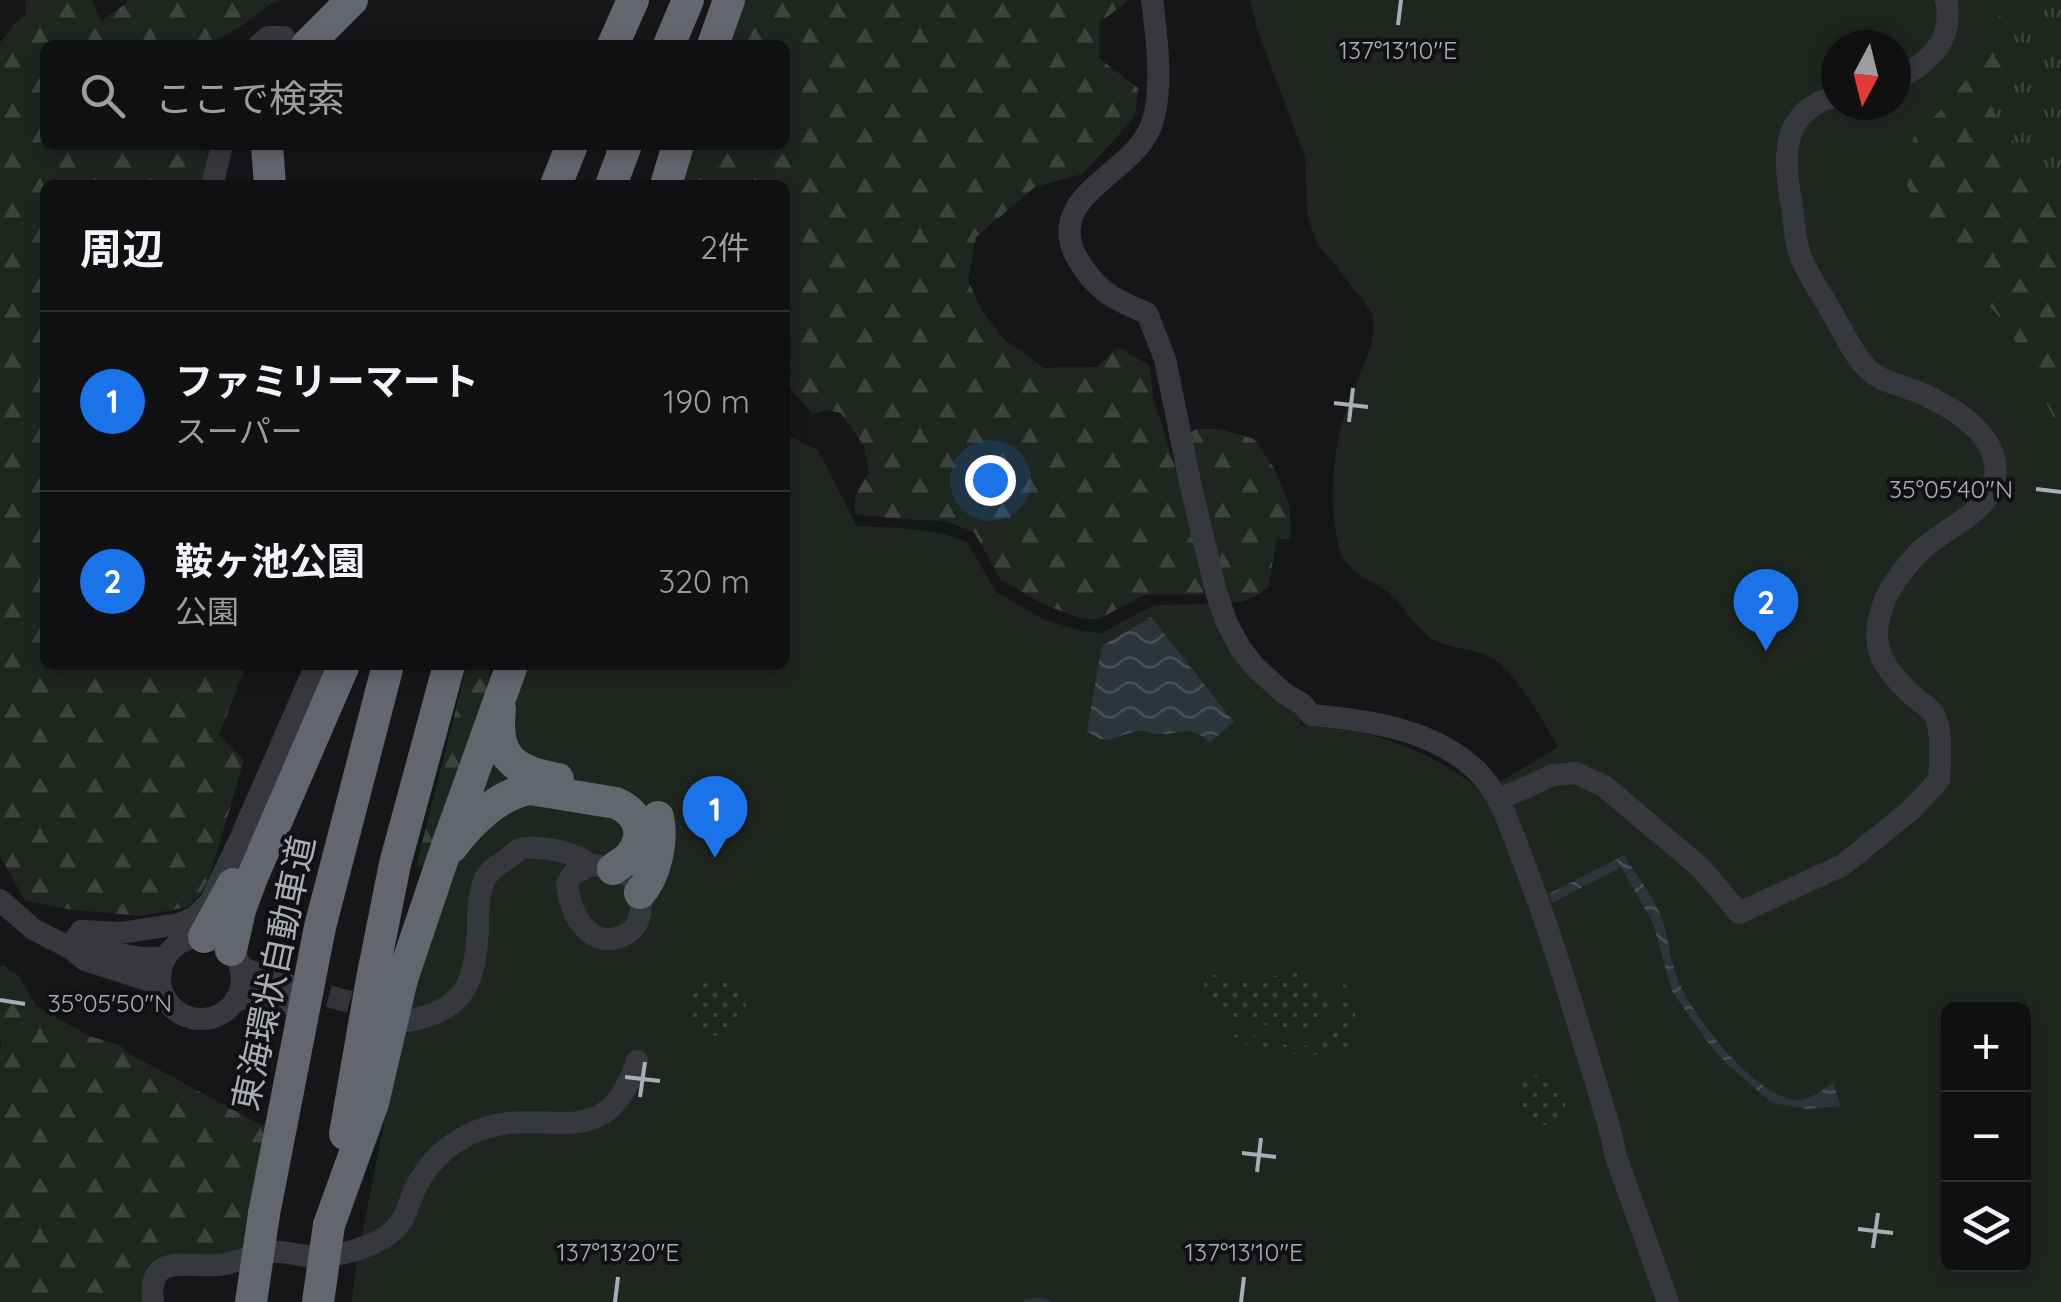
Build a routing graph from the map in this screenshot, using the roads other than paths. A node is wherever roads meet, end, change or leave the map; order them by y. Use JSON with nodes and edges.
{"nodes":[{"id":1,"x":338,"y":0,"type":"edge"},
{"id":2,"x":352,"y":0,"type":"edge"},
{"id":3,"x":633,"y":0,"type":"edge"},
{"id":4,"x":688,"y":0,"type":"edge"},
{"id":5,"x":729,"y":0,"type":"edge"},
{"id":6,"x":1152,"y":0,"type":"edge"},
{"id":7,"x":1946,"y":0,"type":"edge"},
{"id":8,"x":298,"y":40,"type":"edge"},
{"id":9,"x":299,"y":40,"type":"edge"},
{"id":10,"x":615,"y":40,"type":"edge"},
{"id":11,"x":671,"y":40,"type":"edge"},
{"id":12,"x":715,"y":40,"type":"edge"},
{"id":13,"x":1911,"y":72,"type":"edge"},
{"id":14,"x":1821,"y":100,"type":"edge"},
{"id":15,"x":221,"y":150,"type":"edge"},
{"id":16,"x":570,"y":150,"type":"edge"},
{"id":17,"x":624,"y":150,"type":"edge"},
{"id":18,"x":676,"y":150,"type":"edge"},
{"id":19,"x":271,"y":155,"type":"edge"},
{"id":20,"x":213,"y":180,"type":"edge"},
{"id":21,"x":252,"y":180,"type":"edge"},
{"id":22,"x":558,"y":180,"type":"edge"},
{"id":23,"x":613,"y":180,"type":"edge"},
{"id":24,"x":668,"y":180,"type":"edge"},
{"id":25,"x":314,"y":670,"type":"edge"},
{"id":26,"x":326,"y":670,"type":"edge"},
{"id":27,"x":342,"y":670,"type":"edge"},
{"id":28,"x":365,"y":670,"type":"edge"},
{"id":29,"x":387,"y":670,"type":"edge"},
{"id":30,"x":448,"y":670,"type":"edge"},
{"id":31,"x":507,"y":680,"type":"edge"},
{"id":32,"x":531,"y":732,"type":"dead end"},
{"id":33,"x":510,"y":759,"type":"junction"},
{"id":34,"x":1500,"y":798,"type":"junction"},
{"id":35,"x":513,"y":856,"type":"junction"},
{"id":36,"x":602,"y":867,"type":"junction"},
{"id":37,"x":567,"y":884,"type":"junction"},
{"id":38,"x":433,"y":886,"type":"junction"},
{"id":39,"x":640,"y":893,"type":"junction"},
{"id":40,"x":0,"y":900,"type":"edge"},
{"id":41,"x":320,"y":927,"type":"junction"},
{"id":42,"x":70,"y":948,"type":"junction"},
{"id":43,"x":225,"y":952,"type":"junction"},
{"id":44,"x":164,"y":958,"type":"junction"},
{"id":45,"x":160,"y":984,"type":"junction"},
{"id":46,"x":235,"y":1000,"type":"junction"},
{"id":47,"x":403,"y":1018,"type":"tunnel mouth"},
{"id":48,"x":637,"y":1061,"type":"dead end"},
{"id":49,"x":329,"y":1225,"type":"junction"},
{"id":50,"x":152,"y":1302,"type":"edge"},
{"id":51,"x":251,"y":1302,"type":"edge"},
{"id":52,"x":318,"y":1302,"type":"edge"},
{"id":53,"x":1668,"y":1302,"type":"edge"}],
"edges":[{"from":1,"to":8,"type":"highway"},
{"from":2,"to":9,"type":"highway"},
{"from":3,"to":10,"type":"highway"},
{"from":4,"to":11,"type":"highway"},
{"from":5,"to":12,"type":"highway"},
{"from":6,"to":34,"type":"street"},
{"from":7,"to":13,"type":"street"},
{"from":14,"to":34,"type":"street"},
{"from":15,"to":20,"type":"street"},
{"from":16,"to":22,"type":"highway"},
{"from":17,"to":23,"type":"highway"},
{"from":18,"to":24,"type":"highway"},
{"from":19,"to":21,"type":"highway"},
{"from":25,"to":42,"type":"street"},
{"from":26,"to":43,"type":"highway"},
{"from":27,"to":43,"type":"highway"},
{"from":28,"to":41,"type":"highway"},
{"from":29,"to":41,"type":"highway","name":"東海環状自動車道"},
{"from":30,"to":49,"type":"highway"},
{"from":31,"to":33,"type":"highway"},
{"from":31,"to":38,"type":"highway"},
{"from":32,"to":33,"type":"highway"},
{"from":33,"to":39,"type":"highway"},
{"from":34,"to":53,"type":"street"},
{"from":35,"to":36,"type":"street"},
{"from":35,"to":37,"type":"street"},
{"from":35,"to":47,"type":"street"},
{"from":36,"to":37,"type":"street"},
{"from":36,"to":38,"type":"highway"},
{"from":36,"to":39,"type":"street"},
{"from":37,"to":39,"type":"street"},
{"from":38,"to":49,"type":"highway"},
{"from":40,"to":42,"type":"street"},
{"from":41,"to":51,"type":"highway","name":"東海環状自動車道","bridge":true},
{"from":42,"to":44,"type":"street"},
{"from":42,"to":45,"type":"street"},
{"from":43,"to":44,"type":"street"},
{"from":43,"to":46,"type":"street"},
{"from":43,"to":46,"type":"street"},
{"from":44,"to":45,"type":"street"},
{"from":45,"to":46,"type":"street"},
{"from":48,"to":50,"type":"street"},
{"from":49,"to":52,"type":"highway","bridge":true}]}
